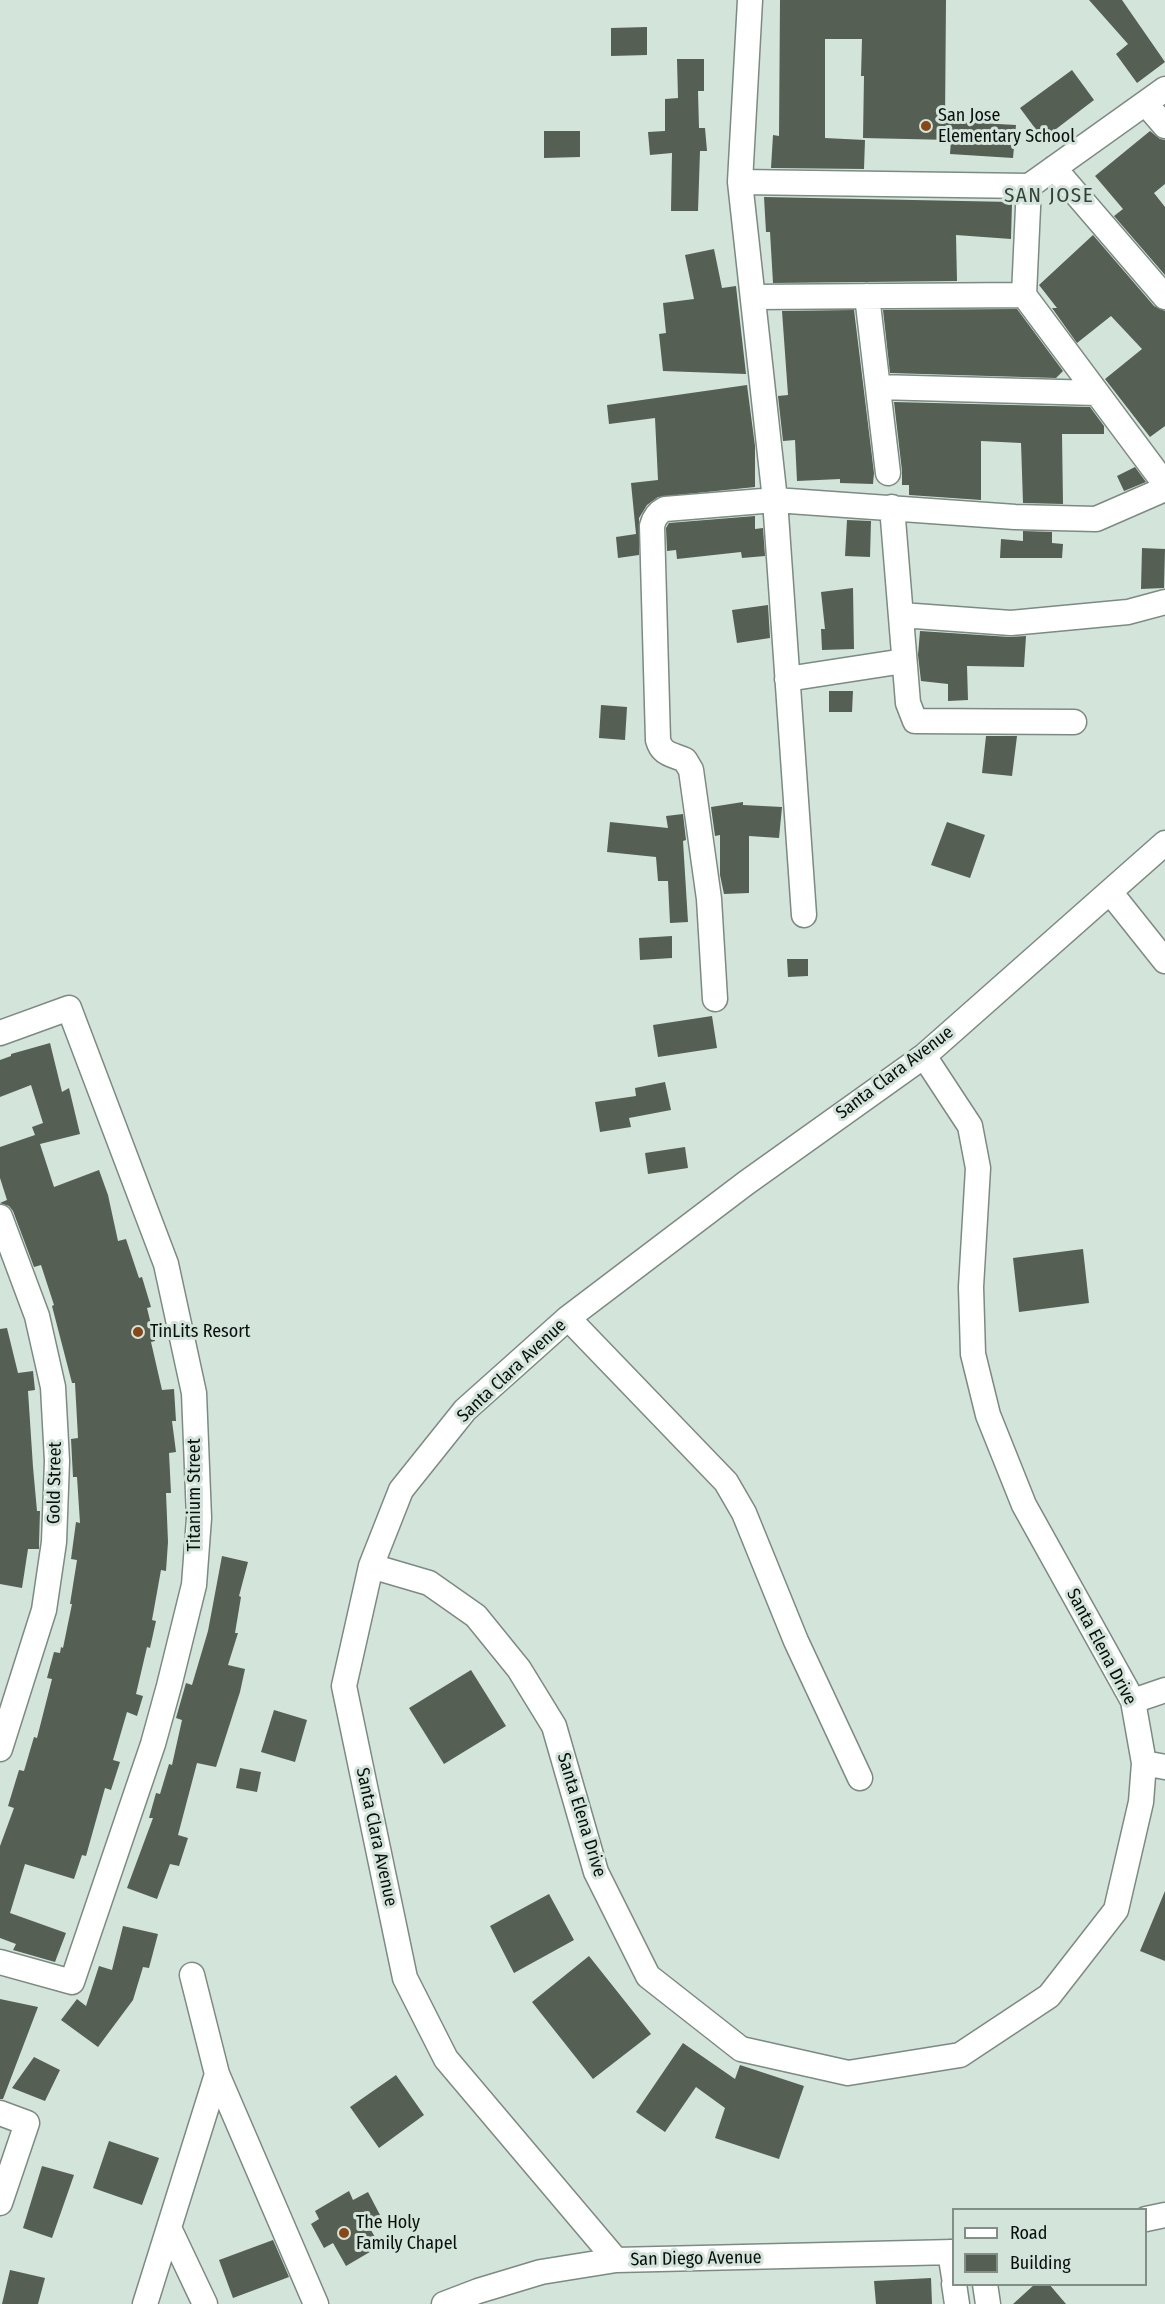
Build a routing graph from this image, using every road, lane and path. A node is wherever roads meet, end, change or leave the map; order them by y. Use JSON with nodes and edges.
{"nodes":[{"id":1,"x":750,"y":0,"type":"edge"},
{"id":2,"x":1165,"y":89,"type":"edge"},
{"id":3,"x":1146,"y":104,"type":"junction"},
{"id":4,"x":1165,"y":126,"type":"edge"},
{"id":5,"x":1054,"y":168,"type":"junction"},
{"id":6,"x":740,"y":182,"type":"junction"},
{"id":7,"x":1029,"y":186,"type":"junction"},
{"id":8,"x":1024,"y":295,"type":"junction"},
{"id":9,"x":867,"y":296,"type":"junction"},
{"id":10,"x":754,"y":297,"type":"junction"},
{"id":11,"x":1165,"y":297,"type":"edge"},
{"id":12,"x":878,"y":387,"type":"junction"},
{"id":13,"x":1097,"y":393,"type":"junction"},
{"id":14,"x":888,"y":473,"type":"dead end"},
{"id":15,"x":1165,"y":484,"type":"edge"},
{"id":16,"x":1165,"y":489,"type":"edge"},
{"id":17,"x":775,"y":500,"type":"junction"},
{"id":18,"x":892,"y":507,"type":"junction"},
{"id":19,"x":1165,"y":602,"type":"edge"},
{"id":20,"x":901,"y":615,"type":"junction"},
{"id":21,"x":904,"y":661,"type":"junction"},
{"id":22,"x":787,"y":679,"type":"junction"},
{"id":23,"x":1074,"y":722,"type":"dead end"},
{"id":24,"x":1165,"y":843,"type":"edge"},
{"id":25,"x":1110,"y":892,"type":"junction"},
{"id":26,"x":804,"y":915,"type":"dead end"},
{"id":27,"x":1165,"y":962,"type":"edge"},
{"id":28,"x":715,"y":999,"type":"dead end"},
{"id":29,"x":0,"y":1033,"type":"edge"},
{"id":30,"x":924,"y":1056,"type":"junction"},
{"id":31,"x":0,"y":1217,"type":"edge"},
{"id":32,"x":568,"y":1318,"type":"junction"},
{"id":33,"x":371,"y":1566,"type":"junction"},
{"id":34,"x":1165,"y":1690,"type":"edge"},
{"id":35,"x":1133,"y":1701,"type":"junction"},
{"id":36,"x":0,"y":1749,"type":"edge"},
{"id":37,"x":1154,"y":1765,"type":"edge"},
{"id":38,"x":860,"y":1778,"type":"dead end"},
{"id":39,"x":0,"y":1962,"type":"edge"},
{"id":40,"x":192,"y":1975,"type":"dead end"},
{"id":41,"x":217,"y":2074,"type":"junction"},
{"id":42,"x":0,"y":2113,"type":"edge"},
{"id":43,"x":0,"y":2203,"type":"edge"},
{"id":44,"x":1165,"y":2215,"type":"edge"},
{"id":45,"x":1147,"y":2219,"type":"edge"},
{"id":46,"x":169,"y":2228,"type":"junction"},
{"id":47,"x":952,"y":2252,"type":"edge"},
{"id":48,"x":616,"y":2260,"type":"junction"},
{"id":49,"x":954,"y":2286,"type":"edge"},
{"id":50,"x":985,"y":2286,"type":"edge"},
{"id":51,"x":145,"y":2304,"type":"edge"},
{"id":52,"x":205,"y":2304,"type":"edge"},
{"id":53,"x":316,"y":2304,"type":"edge"},
{"id":54,"x":444,"y":2304,"type":"edge"},
{"id":55,"x":957,"y":2304,"type":"edge"},
{"id":56,"x":988,"y":2304,"type":"edge"}],
"edges":[{"from":1,"to":6,"type":"street"},
{"from":2,"to":3,"type":"street"},
{"from":3,"to":4,"type":"street"},
{"from":3,"to":5,"type":"street"},
{"from":5,"to":7,"type":"street"},
{"from":5,"to":11,"type":"street"},
{"from":6,"to":7,"type":"street"},
{"from":6,"to":10,"type":"street"},
{"from":7,"to":8,"type":"street"},
{"from":8,"to":9,"type":"street"},
{"from":8,"to":13,"type":"street"},
{"from":9,"to":10,"type":"street"},
{"from":9,"to":12,"type":"street"},
{"from":10,"to":17,"type":"street"},
{"from":12,"to":13,"type":"street"},
{"from":12,"to":14,"type":"street"},
{"from":13,"to":15,"type":"street"},
{"from":16,"to":18,"type":"street"},
{"from":17,"to":18,"type":"street"},
{"from":17,"to":22,"type":"street"},
{"from":17,"to":28,"type":"street"},
{"from":18,"to":20,"type":"street"},
{"from":19,"to":20,"type":"street"},
{"from":20,"to":21,"type":"street"},
{"from":21,"to":22,"type":"street"},
{"from":21,"to":23,"type":"street"},
{"from":22,"to":26,"type":"street"},
{"from":24,"to":25,"type":"street","name":"Santa Clara Avenue"},
{"from":25,"to":27,"type":"street"},
{"from":25,"to":30,"type":"street","name":"Santa Clara Avenue"},
{"from":29,"to":39,"type":"street","name":"Titanium Street"},
{"from":30,"to":32,"type":"street","name":"Santa Clara Avenue"},
{"from":30,"to":35,"type":"street","name":"Santa Elena Drive"},
{"from":31,"to":36,"type":"street","name":"Gold Street"},
{"from":32,"to":33,"type":"street","name":"Santa Clara Avenue"},
{"from":32,"to":38,"type":"street"},
{"from":33,"to":37,"type":"street","name":"Santa Elena Drive"},
{"from":33,"to":48,"type":"street","name":"Santa Clara Avenue"},
{"from":34,"to":35,"type":"street"},
{"from":35,"to":37,"type":"street","name":"Santa Elena Drive"},
{"from":40,"to":41,"type":"street"},
{"from":41,"to":46,"type":"street"},
{"from":41,"to":53,"type":"street"},
{"from":42,"to":43,"type":"street"},
{"from":44,"to":45,"type":"street"},
{"from":46,"to":51,"type":"street"},
{"from":46,"to":52,"type":"street"},
{"from":47,"to":48,"type":"street","name":"San Diego Avenue"},
{"from":48,"to":54,"type":"street","name":"San Diego Avenue"},
{"from":49,"to":55,"type":"street"},
{"from":50,"to":56,"type":"street"}]}
